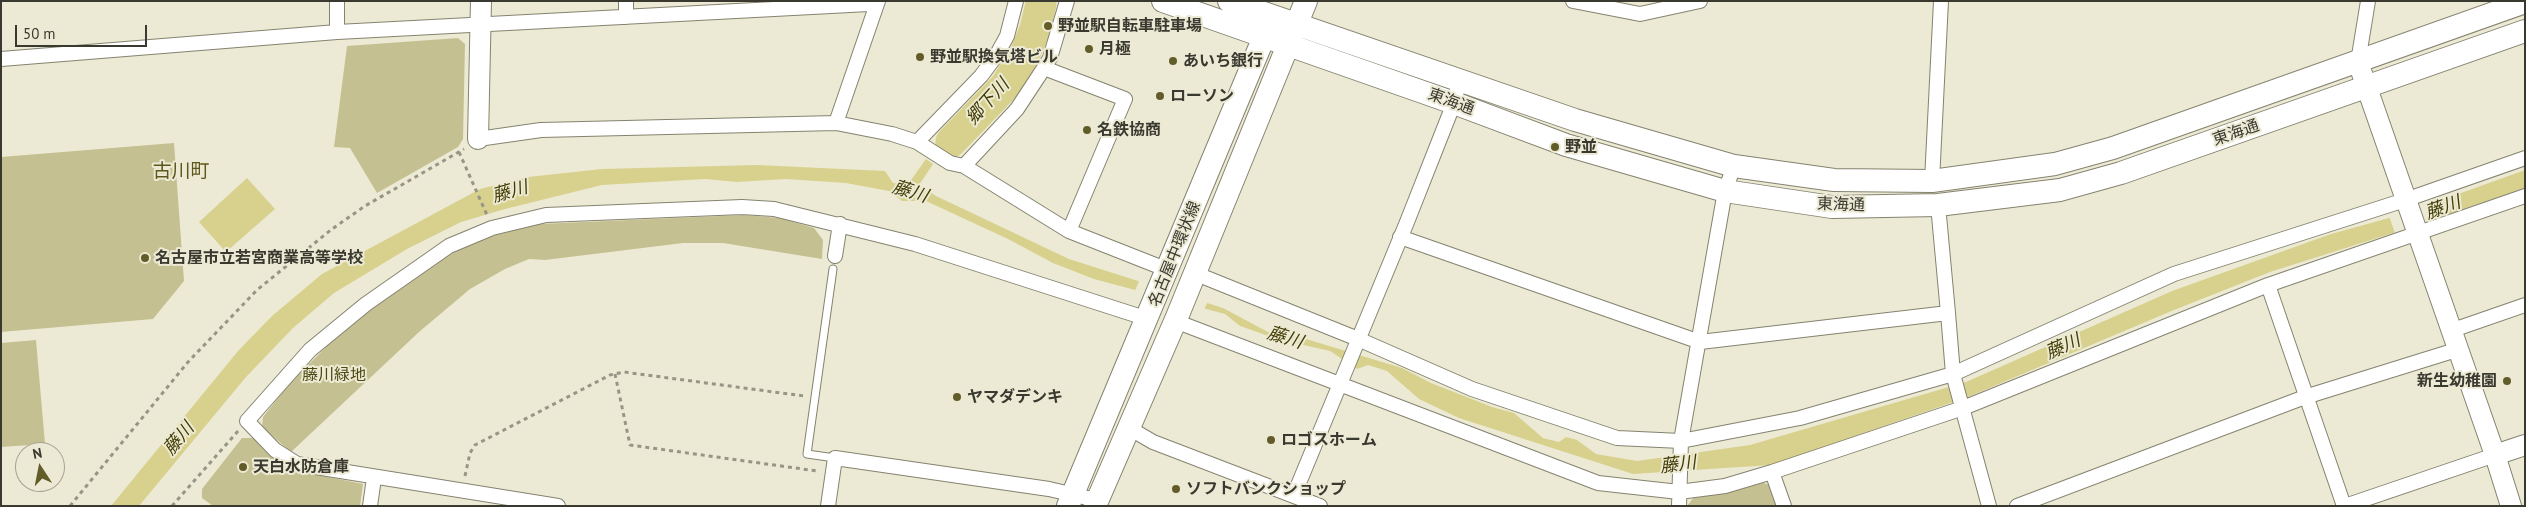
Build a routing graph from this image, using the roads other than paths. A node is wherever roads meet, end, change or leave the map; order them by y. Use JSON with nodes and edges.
{"nodes":[{"id":1,"x":337,"y":1,"type":"edge"},
{"id":2,"x":481,"y":1,"type":"edge"},
{"id":3,"x":626,"y":1,"type":"edge"},
{"id":4,"x":1016,"y":1,"type":"edge"},
{"id":5,"x":1067,"y":1,"type":"edge"},
{"id":6,"x":1162,"y":1,"type":"edge"},
{"id":7,"x":1229,"y":1,"type":"edge"},
{"id":8,"x":1306,"y":1,"type":"edge"},
{"id":9,"x":1573,"y":1,"type":"edge"},
{"id":10,"x":1700,"y":1,"type":"edge"},
{"id":11,"x":1940,"y":1,"type":"edge"},
{"id":12,"x":2368,"y":1,"type":"edge"},
{"id":13,"x":2525,"y":2,"type":"edge"},
{"id":14,"x":876,"y":4,"type":"edge"},
{"id":15,"x":1276,"y":8,"type":"edge"},
{"id":16,"x":626,"y":17,"type":"junction"},
{"id":17,"x":481,"y":23,"type":"junction"},
{"id":18,"x":1296,"y":24,"type":"junction"},
{"id":19,"x":2525,"y":31,"type":"edge"},
{"id":20,"x":337,"y":32,"type":"junction"},
{"id":21,"x":1264,"y":38,"type":"junction"},
{"id":22,"x":1287,"y":46,"type":"junction"},
{"id":23,"x":1,"y":59,"type":"edge"},
{"id":24,"x":2358,"y":62,"type":"junction"},
{"id":25,"x":1044,"y":68,"type":"junction"},
{"id":26,"x":2367,"y":87,"type":"junction"},
{"id":27,"x":1457,"y":92,"type":"junction"},
{"id":28,"x":836,"y":123,"type":"junction"},
{"id":29,"x":478,"y":139,"type":"joint"},
{"id":30,"x":917,"y":142,"type":"junction"},
{"id":31,"x":2525,"y":158,"type":"edge"},
{"id":32,"x":964,"y":166,"type":"junction"},
{"id":33,"x":1734,"y":166,"type":"junction"},
{"id":34,"x":1932,"y":181,"type":"junction"},
{"id":35,"x":1725,"y":192,"type":"junction"},
{"id":36,"x":2525,"y":196,"type":"edge"},
{"id":37,"x":2406,"y":203,"type":"junction"},
{"id":38,"x":1938,"y":205,"type":"junction"},
{"id":39,"x":840,"y":224,"type":"junction"},
{"id":40,"x":2416,"y":230,"type":"junction"},
{"id":41,"x":1069,"y":231,"type":"junction"},
{"id":42,"x":1400,"y":237,"type":"junction"},
{"id":43,"x":834,"y":262,"type":"joint"},
{"id":44,"x":1166,"y":273,"type":"junction"},
{"id":45,"x":1193,"y":278,"type":"junction"},
{"id":46,"x":2268,"y":285,"type":"junction"},
{"id":47,"x":2525,"y":306,"type":"edge"},
{"id":48,"x":1948,"y":313,"type":"junction"},
{"id":49,"x":1150,"y":315,"type":"junction"},
{"id":50,"x":1176,"y":319,"type":"junction"},
{"id":51,"x":2453,"y":341,"type":"junction"},
{"id":52,"x":1356,"y":342,"type":"junction"},
{"id":53,"x":1700,"y":342,"type":"junction"},
{"id":54,"x":1954,"y":377,"type":"junction"},
{"id":55,"x":1340,"y":380,"type":"junction"},
{"id":56,"x":2305,"y":397,"type":"junction"},
{"id":57,"x":1962,"y":405,"type":"junction"},
{"id":58,"x":1129,"y":428,"type":"junction"},
{"id":59,"x":1680,"y":446,"type":"junction"},
{"id":60,"x":2525,"y":446,"type":"edge"},
{"id":61,"x":2495,"y":456,"type":"junction"},
{"id":62,"x":836,"y":458,"type":"junction"},
{"id":63,"x":1772,"y":472,"type":"junction"},
{"id":64,"x":374,"y":478,"type":"junction"},
{"id":65,"x":1679,"y":494,"type":"edge"},
{"id":66,"x":1294,"y":495,"type":"junction"},
{"id":67,"x":1070,"y":500,"type":"edge"},
{"id":68,"x":1097,"y":504,"type":"edge"},
{"id":69,"x":370,"y":506,"type":"edge"},
{"id":70,"x":558,"y":506,"type":"edge"},
{"id":71,"x":828,"y":506,"type":"edge"},
{"id":72,"x":1320,"y":506,"type":"edge"},
{"id":73,"x":1784,"y":506,"type":"edge"},
{"id":74,"x":1989,"y":506,"type":"edge"},
{"id":75,"x":2018,"y":506,"type":"edge"},
{"id":76,"x":2344,"y":506,"type":"edge"},
{"id":77,"x":2511,"y":506,"type":"edge"}],
"edges":[{"from":1,"to":20,"type":"street"},
{"from":2,"to":17,"type":"street"},
{"from":3,"to":16,"type":"street"},
{"from":4,"to":30,"type":"street"},
{"from":5,"to":25,"type":"street"},
{"from":6,"to":21,"type":"main road","name":"東海通"},
{"from":7,"to":15,"type":"main road","name":"東海通"},
{"from":8,"to":18,"type":"main road","name":"名古屋中環状線"},
{"from":9,"to":10,"type":"street"},
{"from":11,"to":34,"type":"street"},
{"from":12,"to":24,"type":"street"},
{"from":13,"to":24,"type":"main road","name":"東海通"},
{"from":14,"to":16,"type":"street"},
{"from":14,"to":28,"type":"street"},
{"from":15,"to":18,"type":"main road","name":"東海通"},
{"from":15,"to":21,"type":"main road","name":"名古屋中環状線"},
{"from":16,"to":17,"type":"street"},
{"from":17,"to":20,"type":"street"},
{"from":17,"to":29,"type":"street"},
{"from":18,"to":22,"type":"main road","name":"名古屋中環状線"},
{"from":18,"to":27,"type":"main road","name":"東海通"},
{"from":19,"to":26,"type":"main road","name":"東海通"},
{"from":20,"to":23,"type":"street"},
{"from":21,"to":22,"type":"main road","name":"東海通"},
{"from":21,"to":44,"type":"main road","name":"名古屋中環状線"},
{"from":22,"to":27,"type":"main road","name":"東海通"},
{"from":22,"to":45,"type":"main road","name":"名古屋中環状線"},
{"from":24,"to":26,"type":"street"},
{"from":24,"to":34,"type":"main road","name":"東海通"},
{"from":25,"to":32,"type":"street"},
{"from":25,"to":41,"type":"street"},
{"from":26,"to":37,"type":"street"},
{"from":26,"to":38,"type":"main road","name":"東海通"},
{"from":27,"to":33,"type":"main road","name":"東海通"},
{"from":27,"to":35,"type":"main road","name":"東海通"},
{"from":27,"to":42,"type":"street"},
{"from":28,"to":29,"type":"street"},
{"from":28,"to":30,"type":"street"},
{"from":30,"to":32,"type":"street"},
{"from":31,"to":37,"type":"street"},
{"from":32,"to":41,"type":"street"},
{"from":33,"to":34,"type":"main road","name":"東海通"},
{"from":33,"to":35,"type":"street"},
{"from":35,"to":38,"type":"main road","name":"東海通"},
{"from":35,"to":53,"type":"street"},
{"from":36,"to":40,"type":"street"},
{"from":37,"to":40,"type":"street"},
{"from":37,"to":54,"type":"street"},
{"from":38,"to":48,"type":"street"},
{"from":39,"to":43,"type":"street"},
{"from":39,"to":49,"type":"street"},
{"from":39,"to":64,"type":"street"},
{"from":40,"to":46,"type":"street"},
{"from":40,"to":51,"type":"street"},
{"from":41,"to":44,"type":"street"},
{"from":42,"to":52,"type":"street"},
{"from":42,"to":53,"type":"street"},
{"from":43,"to":62,"type":"lane"},
{"from":44,"to":49,"type":"main road","name":"名古屋中環状線"},
{"from":45,"to":50,"type":"main road","name":"名古屋中環状線"},
{"from":45,"to":52,"type":"street"},
{"from":46,"to":56,"type":"street"},
{"from":46,"to":57,"type":"street"},
{"from":47,"to":51,"type":"street"},
{"from":48,"to":53,"type":"street"},
{"from":48,"to":54,"type":"street"},
{"from":49,"to":67,"type":"main road","name":"名古屋中環状線"},
{"from":50,"to":55,"type":"street"},
{"from":50,"to":58,"type":"main road","name":"名古屋中環状線"},
{"from":51,"to":56,"type":"street"},
{"from":51,"to":61,"type":"street"},
{"from":52,"to":55,"type":"street"},
{"from":52,"to":59,"type":"street"},
{"from":53,"to":59,"type":"street"},
{"from":54,"to":57,"type":"street"},
{"from":54,"to":59,"type":"street"},
{"from":55,"to":65,"type":"street"},
{"from":55,"to":66,"type":"street"},
{"from":56,"to":75,"type":"street"},
{"from":56,"to":76,"type":"street"},
{"from":57,"to":63,"type":"street"},
{"from":57,"to":74,"type":"street"},
{"from":58,"to":66,"type":"street"},
{"from":58,"to":68,"type":"main road","name":"名古屋中環状線"},
{"from":59,"to":65,"type":"street"},
{"from":60,"to":61,"type":"street"},
{"from":61,"to":76,"type":"street"},
{"from":61,"to":77,"type":"street"},
{"from":62,"to":67,"type":"street"},
{"from":62,"to":71,"type":"street"},
{"from":63,"to":65,"type":"street"},
{"from":63,"to":73,"type":"street"},
{"from":64,"to":69,"type":"street"},
{"from":64,"to":70,"type":"street"},
{"from":66,"to":72,"type":"street"},
{"from":67,"to":68,"type":"street"}]}
